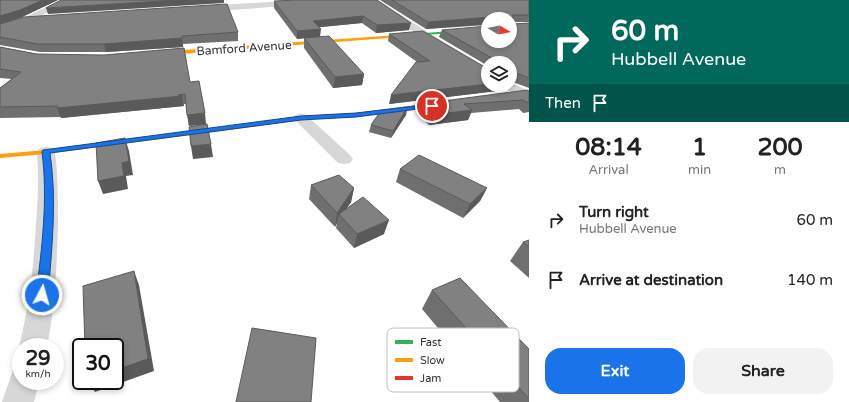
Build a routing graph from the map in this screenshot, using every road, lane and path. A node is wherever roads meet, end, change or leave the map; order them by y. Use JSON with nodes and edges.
{"nodes":[{"id":1,"x":68,"y":0,"type":"edge"},
{"id":2,"x":342,"y":0,"type":"edge"},
{"id":3,"x":373,"y":0,"type":"edge"},
{"id":4,"x":192,"y":10,"type":"edge"},
{"id":5,"x":50,"y":18,"type":"edge"},
{"id":6,"x":26,"y":20,"type":"junction"},
{"id":7,"x":0,"y":28,"type":"edge"},
{"id":8,"x":481,"y":30,"type":"edge"},
{"id":9,"x":425,"y":35,"type":"junction"},
{"id":10,"x":146,"y":55,"type":"edge"},
{"id":11,"x":481,"y":69,"type":"edge"},
{"id":12,"x":516,"y":92,"type":"edge"},
{"id":13,"x":527,"y":95,"type":"edge"},
{"id":14,"x":455,"y":103,"type":"edge"},
{"id":15,"x":301,"y":118,"type":"junction"},
{"id":16,"x":46,"y":152,"type":"junction"},
{"id":17,"x":0,"y":156,"type":"edge"},
{"id":18,"x":344,"y":159,"type":"dead end"},
{"id":19,"x":35,"y":338,"type":"edge"},
{"id":20,"x":21,"y":390,"type":"edge"},
{"id":21,"x":18,"y":402,"type":"edge"}],
"edges":[{"from":1,"to":6,"type":"street"},
{"from":2,"to":4,"type":"street"},
{"from":3,"to":9,"type":"street"},
{"from":5,"to":6,"type":"street"},
{"from":6,"to":7,"type":"street"},
{"from":8,"to":9,"type":"street","name":"Bamford Avenue"},
{"from":9,"to":10,"type":"street","name":"Bamford Avenue"},
{"from":9,"to":11,"type":"street"},
{"from":12,"to":13,"type":"street"},
{"from":14,"to":15,"type":"street"},
{"from":15,"to":16,"type":"street"},
{"from":15,"to":18,"type":"street"},
{"from":16,"to":17,"type":"street"},
{"from":16,"to":19,"type":"street"},
{"from":20,"to":21,"type":"street"}]}
